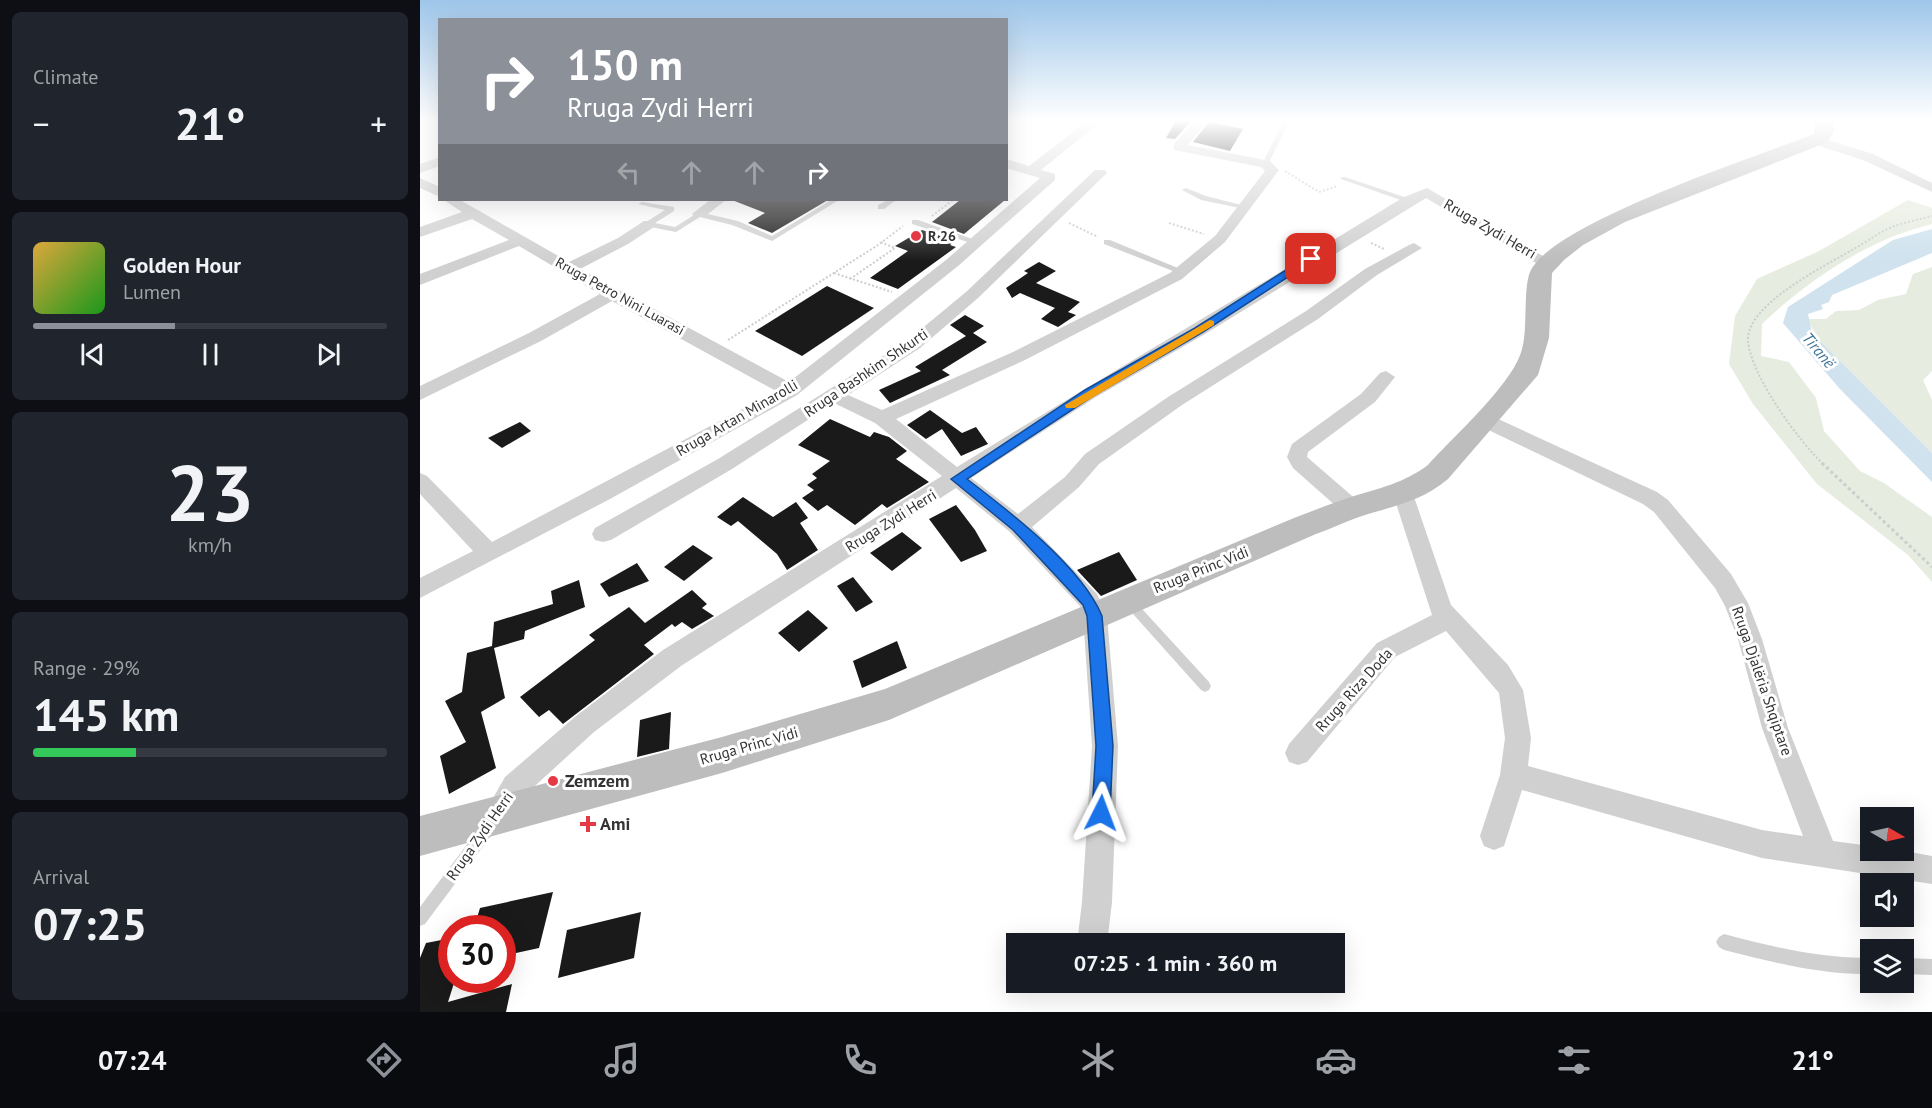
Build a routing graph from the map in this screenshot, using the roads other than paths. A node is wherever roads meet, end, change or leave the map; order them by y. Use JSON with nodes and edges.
{"nodes":[{"id":1,"x":1016,"y":166,"type":"edge"},
{"id":2,"x":1037,"y":166,"type":"edge"},
{"id":3,"x":1265,"y":166,"type":"edge"},
{"id":4,"x":1736,"y":166,"type":"edge"},
{"id":5,"x":1887,"y":166,"type":"edge"},
{"id":6,"x":1268,"y":167,"type":"joint"},
{"id":7,"x":1031,"y":171,"type":"junction"},
{"id":8,"x":1100,"y":173,"type":"dead end"},
{"id":9,"x":1343,"y":178,"type":"dead end"},
{"id":10,"x":420,"y":182,"type":"edge"},
{"id":11,"x":1932,"y":188,"type":"edge"},
{"id":12,"x":1186,"y":190,"type":"dead end"},
{"id":13,"x":438,"y":192,"type":"edge"},
{"id":14,"x":1409,"y":200,"type":"junction"},
{"id":15,"x":453,"y":201,"type":"edge"},
{"id":16,"x":718,"y":201,"type":"edge"},
{"id":17,"x":833,"y":201,"type":"edge"},
{"id":18,"x":890,"y":201,"type":"edge"},
{"id":19,"x":642,"y":204,"type":"dead end"},
{"id":20,"x":881,"y":207,"type":"dead end"},
{"id":21,"x":1245,"y":207,"type":"junction"},
{"id":22,"x":474,"y":213,"type":"junction"},
{"id":23,"x":699,"y":214,"type":"junction"},
{"id":24,"x":918,"y":223,"type":"road end"},
{"id":25,"x":649,"y":224,"type":"junction"},
{"id":26,"x":420,"y":232,"type":"edge"},
{"id":27,"x":522,"y":240,"type":"junction"},
{"id":28,"x":977,"y":242,"type":"junction"},
{"id":29,"x":1107,"y":242,"type":"road end"},
{"id":30,"x":1406,"y":252,"type":"road end"},
{"id":31,"x":1547,"y":262,"type":"junction"},
{"id":32,"x":569,"y":268,"type":"junction"},
{"id":33,"x":1181,"y":271,"type":"junction"},
{"id":34,"x":420,"y":280,"type":"edge"},
{"id":35,"x":612,"y":294,"type":"junction"},
{"id":36,"x":1386,"y":377,"type":"dead end"},
{"id":37,"x":790,"y":391,"type":"junction"},
{"id":38,"x":420,"y":394,"type":"edge"},
{"id":39,"x":835,"y":396,"type":"junction"},
{"id":40,"x":882,"y":418,"type":"junction"},
{"id":41,"x":1485,"y":420,"type":"junction"},
{"id":42,"x":958,"y":479,"type":"junction"},
{"id":43,"x":420,"y":481,"type":"edge"},
{"id":44,"x":1403,"y":494,"type":"junction"},
{"id":45,"x":1352,"y":508,"type":"junction"},
{"id":46,"x":1018,"y":526,"type":"junction"},
{"id":47,"x":603,"y":534,"type":"dead end"},
{"id":48,"x":489,"y":553,"type":"junction"},
{"id":49,"x":420,"y":589,"type":"edge"},
{"id":50,"x":1128,"y":601,"type":"junction"},
{"id":51,"x":1095,"y":616,"type":"junction"},
{"id":52,"x":1448,"y":619,"type":"junction"},
{"id":53,"x":1206,"y":686,"type":"dead end"},
{"id":54,"x":1298,"y":753,"type":"dead end"},
{"id":55,"x":1513,"y":775,"type":"junction"},
{"id":56,"x":498,"y":814,"type":"junction"},
{"id":57,"x":420,"y":836,"type":"edge"},
{"id":58,"x":1494,"y":836,"type":"dead end"},
{"id":59,"x":1825,"y":855,"type":"junction"},
{"id":60,"x":1932,"y":870,"type":"edge"},
{"id":61,"x":420,"y":919,"type":"edge"},
{"id":62,"x":1093,"y":933,"type":"edge"},
{"id":63,"x":1724,"y":942,"type":"dead end"},
{"id":64,"x":1860,"y":966,"type":"edge"},
{"id":65,"x":1914,"y":966,"type":"edge"},
{"id":66,"x":1932,"y":967,"type":"edge"}],
"edges":[{"from":1,"to":7,"type":"street"},
{"from":2,"to":7,"type":"street"},
{"from":3,"to":6,"type":"street"},
{"from":4,"to":31,"type":"street"},
{"from":5,"to":11,"type":"street"},
{"from":6,"to":21,"type":"street"},
{"from":7,"to":28,"type":"street","name":"Rruga Artan Minarolli"},
{"from":8,"to":39,"type":"street","name":"Rruga Bashkim Shkurti"},
{"from":9,"to":14,"type":"lane"},
{"from":10,"to":13,"type":"street"},
{"from":12,"to":21,"type":"lane"},
{"from":14,"to":31,"type":"street","name":"Rruga Zydi Herri"},
{"from":14,"to":42,"type":"street","name":"Rruga Zydi Herri"},
{"from":15,"to":22,"type":"street","name":"Rruga Petro Nini Luarasi"},
{"from":16,"to":23,"type":"street"},
{"from":17,"to":23,"type":"lane"},
{"from":18,"to":20,"type":"lane"},
{"from":19,"to":25,"type":"lane"},
{"from":21,"to":33,"type":"street"},
{"from":22,"to":26,"type":"street"},
{"from":22,"to":27,"type":"street","name":"Rruga Petro Nini Luarasi"},
{"from":23,"to":25,"type":"lane"},
{"from":24,"to":28,"type":"lane"},
{"from":25,"to":32,"type":"street"},
{"from":27,"to":32,"type":"street","name":"Rruga Petro Nini Luarasi"},
{"from":27,"to":34,"type":"street"},
{"from":28,"to":37,"type":"street","name":"Rruga Artan Minarolli"},
{"from":29,"to":33,"type":"lane"},
{"from":30,"to":46,"type":"street"},
{"from":31,"to":41,"type":"street","name":"Rruga Princ Vidi"},
{"from":32,"to":35,"type":"street","name":"Rruga Petro Nini Luarasi"},
{"from":33,"to":40,"type":"street"},
{"from":35,"to":37,"type":"street","name":"Rruga Petro Nini Luarasi"},
{"from":35,"to":38,"type":"street"},
{"from":36,"to":45,"type":"street"},
{"from":37,"to":48,"type":"street","name":"Rruga Artan Minarolli"},
{"from":39,"to":40,"type":"street"},
{"from":39,"to":47,"type":"street","name":"Rruga Bashkim Shkurti"},
{"from":40,"to":42,"type":"street"},
{"from":41,"to":44,"type":"street","name":"Rruga Princ Vidi"},
{"from":41,"to":59,"type":"street","name":"Rruga Djalëria Shqiptare"},
{"from":42,"to":46,"type":"street"},
{"from":42,"to":56,"type":"street","name":"Rruga Zydi Herri"},
{"from":43,"to":48,"type":"street"},
{"from":44,"to":45,"type":"street","name":"Rruga Princ Vidi"},
{"from":44,"to":52,"type":"street"},
{"from":45,"to":50,"type":"street","name":"Rruga Princ Vidi"},
{"from":46,"to":51,"type":"street"},
{"from":48,"to":49,"type":"street","name":"Rruga Artan Minarolli"},
{"from":50,"to":51,"type":"street","name":"Rruga Princ Vidi"},
{"from":50,"to":53,"type":"lane"},
{"from":51,"to":56,"type":"street","name":"Rruga Princ Vidi"},
{"from":51,"to":62,"type":"street"},
{"from":52,"to":54,"type":"street","name":"Rruga Riza Doda"},
{"from":52,"to":55,"type":"street"},
{"from":55,"to":58,"type":"street"},
{"from":55,"to":59,"type":"street"},
{"from":56,"to":57,"type":"street","name":"Rruga Princ Vidi"},
{"from":56,"to":61,"type":"lane","name":"Rruga Zydi Herri"},
{"from":59,"to":60,"type":"street"},
{"from":63,"to":64,"type":"lane"},
{"from":65,"to":66,"type":"lane"}]}
